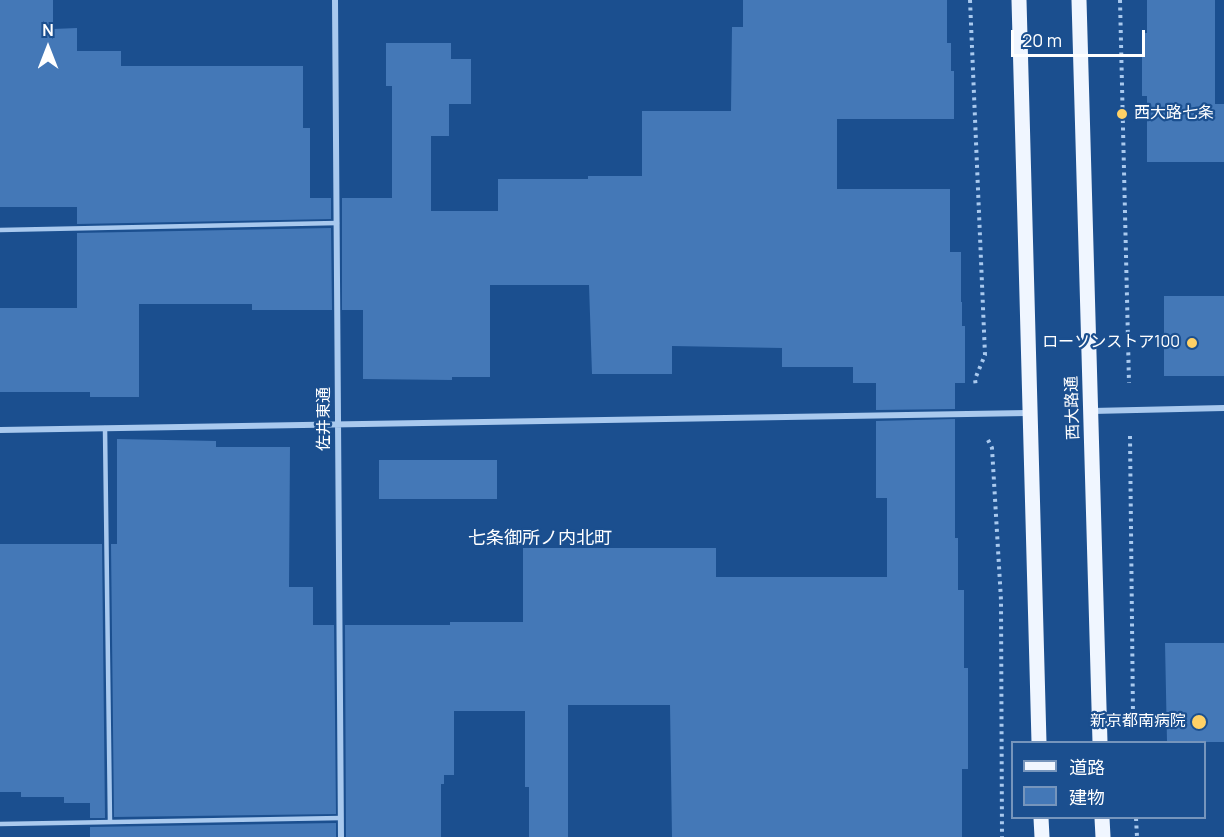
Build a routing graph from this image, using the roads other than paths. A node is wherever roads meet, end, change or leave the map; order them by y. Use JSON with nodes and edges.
{"nodes":[{"id":1,"x":335,"y":0,"type":"edge"},
{"id":2,"x":1019,"y":0,"type":"edge"},
{"id":3,"x":1079,"y":0,"type":"edge"},
{"id":4,"x":337,"y":223,"type":"junction"},
{"id":5,"x":0,"y":230,"type":"edge"},
{"id":6,"x":1224,"y":408,"type":"edge"},
{"id":7,"x":1092,"y":411,"type":"junction"},
{"id":8,"x":1030,"y":413,"type":"junction"},
{"id":9,"x":339,"y":424,"type":"junction"},
{"id":10,"x":105,"y":428,"type":"junction"},
{"id":11,"x":0,"y":430,"type":"edge"},
{"id":12,"x":1039,"y":741,"type":"edge"},
{"id":13,"x":1100,"y":741,"type":"edge"},
{"id":14,"x":341,"y":818,"type":"junction"},
{"id":15,"x":1041,"y":819,"type":"edge"},
{"id":16,"x":1102,"y":819,"type":"edge"},
{"id":17,"x":110,"y":822,"type":"junction"},
{"id":18,"x":0,"y":825,"type":"edge"},
{"id":19,"x":342,"y":837,"type":"edge"},
{"id":20,"x":1042,"y":837,"type":"edge"},
{"id":21,"x":1103,"y":837,"type":"edge"}],
"edges":[{"from":1,"to":4,"type":"street","name":"佐井東通"},
{"from":2,"to":8,"type":"main road"},
{"from":3,"to":7,"type":"main road","name":"西大路通"},
{"from":4,"to":5,"type":"lane"},
{"from":4,"to":9,"type":"street","name":"佐井東通"},
{"from":6,"to":7,"type":"street"},
{"from":7,"to":13,"type":"main road","name":"西大路通"},
{"from":8,"to":9,"type":"street"},
{"from":8,"to":12,"type":"main road"},
{"from":9,"to":10,"type":"street"},
{"from":9,"to":14,"type":"street","name":"佐井東通"},
{"from":10,"to":11,"type":"street"},
{"from":10,"to":17,"type":"lane"},
{"from":14,"to":17,"type":"lane"},
{"from":14,"to":19,"type":"street","name":"佐井東通"},
{"from":15,"to":20,"type":"main road"},
{"from":16,"to":21,"type":"main road"},
{"from":17,"to":18,"type":"lane"}]}
